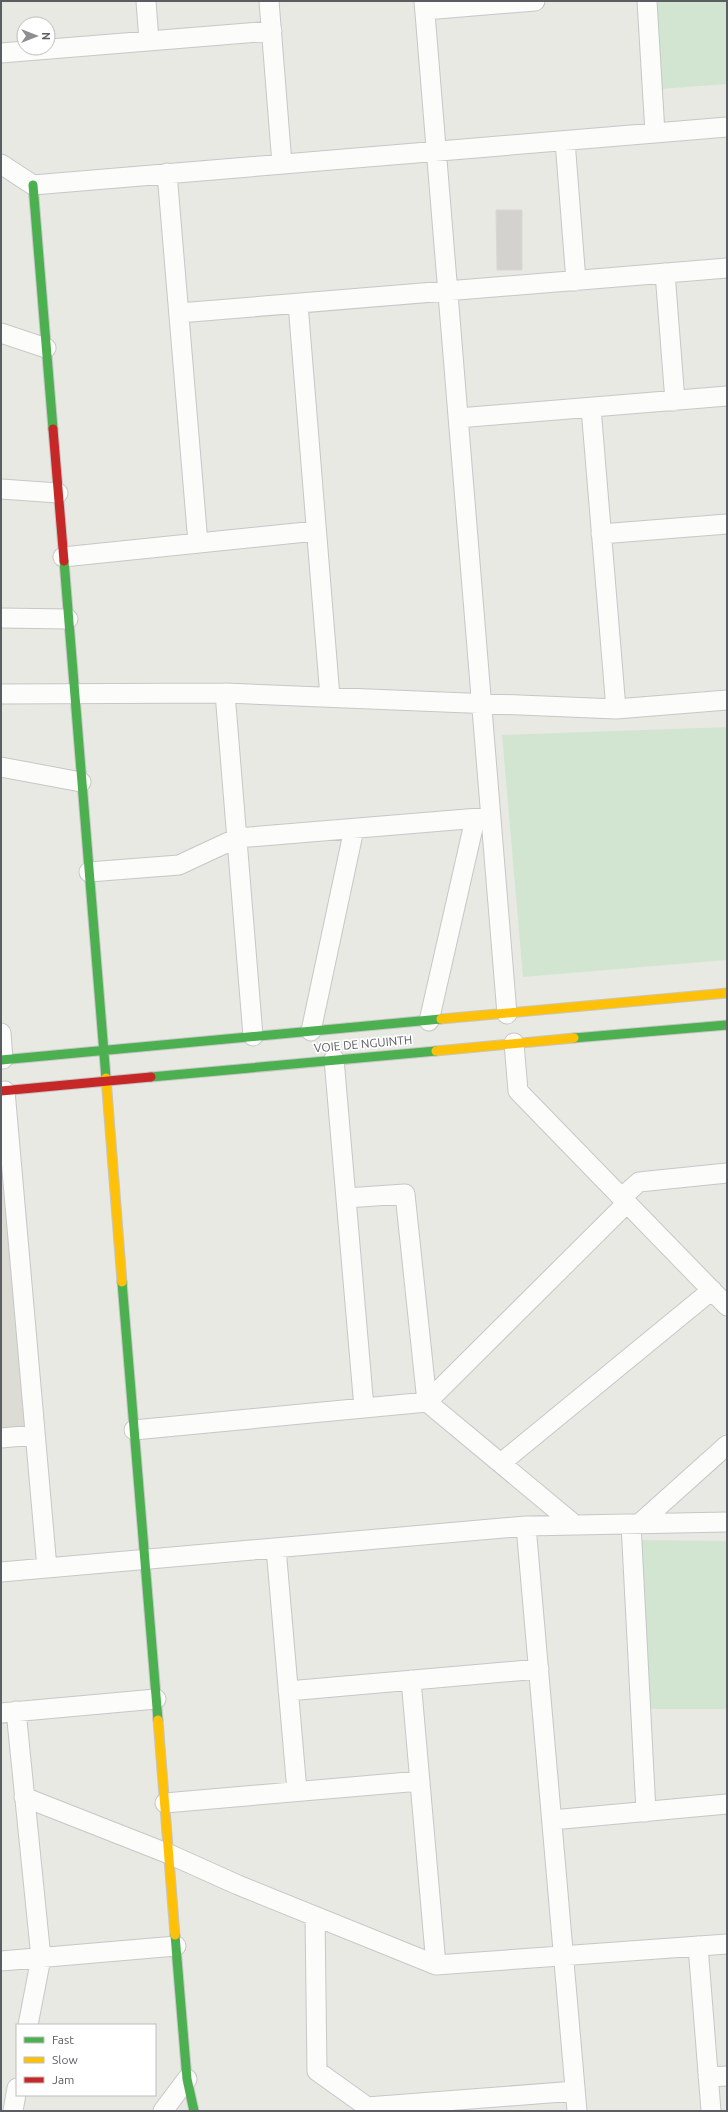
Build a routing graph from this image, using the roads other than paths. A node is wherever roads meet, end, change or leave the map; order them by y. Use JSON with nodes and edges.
{"nodes":[{"id":1,"x":146,"y":1,"type":"edge"},
{"id":2,"x":269,"y":1,"type":"edge"},
{"id":3,"x":535,"y":1,"type":"edge"},
{"id":4,"x":647,"y":1,"type":"edge"},
{"id":5,"x":515,"y":2,"type":"edge"},
{"id":6,"x":425,"y":6,"type":"edge"},
{"id":7,"x":272,"y":31,"type":"junction"},
{"id":8,"x":149,"y":41,"type":"junction"},
{"id":9,"x":1,"y":53,"type":"edge"},
{"id":10,"x":727,"y":127,"type":"edge"},
{"id":11,"x":655,"y":133,"type":"junction"},
{"id":12,"x":565,"y":141,"type":"junction"},
{"id":13,"x":436,"y":151,"type":"junction"},
{"id":14,"x":1,"y":164,"type":"edge"},
{"id":15,"x":282,"y":164,"type":"junction"},
{"id":16,"x":167,"y":173,"type":"junction"},
{"id":17,"x":33,"y":185,"type":"junction"},
{"id":18,"x":727,"y":268,"type":"edge"},
{"id":19,"x":665,"y":274,"type":"junction"},
{"id":20,"x":576,"y":281,"type":"junction"},
{"id":21,"x":448,"y":291,"type":"junction"},
{"id":22,"x":298,"y":304,"type":"junction"},
{"id":23,"x":179,"y":314,"type":"junction"},
{"id":24,"x":1,"y":333,"type":"edge"},
{"id":25,"x":46,"y":348,"type":"junction"},
{"id":26,"x":727,"y":396,"type":"edge"},
{"id":27,"x":675,"y":401,"type":"junction"},
{"id":28,"x":591,"y":408,"type":"junction"},
{"id":29,"x":458,"y":418,"type":"junction"},
{"id":30,"x":1,"y":489,"type":"edge"},
{"id":31,"x":58,"y":493,"type":"junction"},
{"id":32,"x":727,"y":524,"type":"edge"},
{"id":33,"x":316,"y":531,"type":"junction"},
{"id":34,"x":601,"y":534,"type":"junction"},
{"id":35,"x":198,"y":543,"type":"junction"},
{"id":36,"x":63,"y":557,"type":"junction"},
{"id":37,"x":1,"y":618,"type":"edge"},
{"id":38,"x":68,"y":619,"type":"junction"},
{"id":39,"x":225,"y":693,"type":"junction"},
{"id":40,"x":1,"y":694,"type":"edge"},
{"id":41,"x":74,"y":694,"type":"junction"},
{"id":42,"x":330,"y":697,"type":"junction"},
{"id":43,"x":727,"y":700,"type":"edge"},
{"id":44,"x":482,"y":704,"type":"junction"},
{"id":45,"x":616,"y":709,"type":"junction"},
{"id":46,"x":1,"y":767,"type":"edge"},
{"id":47,"x":81,"y":782,"type":"junction"},
{"id":48,"x":483,"y":818,"type":"junction"},
{"id":49,"x":354,"y":829,"type":"junction"},
{"id":50,"x":237,"y":838,"type":"junction"},
{"id":51,"x":89,"y":872,"type":"junction"},
{"id":52,"x":727,"y":994,"type":"edge"},
{"id":53,"x":507,"y":1014,"type":"junction"},
{"id":54,"x":429,"y":1021,"type":"junction"},
{"id":55,"x":727,"y":1025,"type":"edge"},
{"id":56,"x":310,"y":1031,"type":"junction"},
{"id":57,"x":1,"y":1033,"type":"edge"},
{"id":58,"x":253,"y":1036,"type":"junction"},
{"id":59,"x":514,"y":1043,"type":"junction"},
{"id":60,"x":103,"y":1050,"type":"junction"},
{"id":61,"x":334,"y":1059,"type":"junction"},
{"id":62,"x":2,"y":1060,"type":"edge"},
{"id":63,"x":106,"y":1082,"type":"junction"},
{"id":64,"x":3,"y":1091,"type":"edge"},
{"id":65,"x":727,"y":1173,"type":"edge"},
{"id":66,"x":346,"y":1198,"type":"junction"},
{"id":67,"x":625,"y":1200,"type":"junction"},
{"id":68,"x":712,"y":1290,"type":"junction"},
{"id":69,"x":727,"y":1306,"type":"edge"},
{"id":70,"x":427,"y":1402,"type":"junction"},
{"id":71,"x":364,"y":1408,"type":"junction"},
{"id":72,"x":134,"y":1430,"type":"junction"},
{"id":73,"x":36,"y":1435,"type":"junction"},
{"id":74,"x":1,"y":1438,"type":"edge"},
{"id":75,"x":727,"y":1446,"type":"edge"},
{"id":76,"x":501,"y":1464,"type":"junction"},
{"id":77,"x":727,"y":1522,"type":"edge"},
{"id":78,"x":636,"y":1524,"type":"junction"},
{"id":79,"x":575,"y":1525,"type":"junction"},
{"id":80,"x":526,"y":1526,"type":"junction"},
{"id":81,"x":276,"y":1548,"type":"junction"},
{"id":82,"x":145,"y":1560,"type":"junction"},
{"id":83,"x":47,"y":1568,"type":"junction"},
{"id":84,"x":1,"y":1572,"type":"edge"},
{"id":85,"x":539,"y":1669,"type":"junction"},
{"id":86,"x":411,"y":1680,"type":"junction"},
{"id":87,"x":288,"y":1691,"type":"junction"},
{"id":88,"x":156,"y":1699,"type":"junction"},
{"id":89,"x":8,"y":1712,"type":"edge"},
{"id":90,"x":420,"y":1781,"type":"junction"},
{"id":91,"x":297,"y":1791,"type":"junction"},
{"id":92,"x":24,"y":1797,"type":"junction"},
{"id":93,"x":165,"y":1803,"type":"junction"},
{"id":94,"x":727,"y":1804,"type":"edge"},
{"id":95,"x":646,"y":1812,"type":"junction"},
{"id":96,"x":552,"y":1820,"type":"junction"},
{"id":97,"x":169,"y":1854,"type":"junction"},
{"id":98,"x":315,"y":1916,"type":"junction"},
{"id":99,"x":727,"y":1944,"type":"edge"},
{"id":100,"x":176,"y":1946,"type":"junction"},
{"id":101,"x":698,"y":1946,"type":"junction"},
{"id":102,"x":564,"y":1956,"type":"junction"},
{"id":103,"x":41,"y":1958,"type":"junction"},
{"id":104,"x":1,"y":1961,"type":"edge"},
{"id":105,"x":436,"y":1965,"type":"junction"},
{"id":106,"x":28,"y":2024,"type":"edge"},
{"id":107,"x":727,"y":2076,"type":"edge"},
{"id":108,"x":708,"y":2077,"type":"junction"},
{"id":109,"x":187,"y":2079,"type":"junction"},
{"id":110,"x":575,"y":2091,"type":"junction"},
{"id":111,"x":16,"y":2094,"type":"edge"},
{"id":112,"x":370,"y":2109,"type":"edge"},
{"id":113,"x":13,"y":2111,"type":"edge"},
{"id":114,"x":163,"y":2111,"type":"edge"},
{"id":115,"x":194,"y":2111,"type":"edge"},
{"id":116,"x":577,"y":2111,"type":"edge"},
{"id":117,"x":711,"y":2111,"type":"edge"}],
"edges":[{"from":1,"to":8,"type":"street"},
{"from":2,"to":7,"type":"street"},
{"from":3,"to":5,"type":"street"},
{"from":4,"to":11,"type":"street"},
{"from":5,"to":6,"type":"street"},
{"from":6,"to":13,"type":"street"},
{"from":7,"to":8,"type":"street"},
{"from":7,"to":15,"type":"street"},
{"from":8,"to":9,"type":"street"},
{"from":10,"to":11,"type":"street"},
{"from":11,"to":12,"type":"street"},
{"from":12,"to":13,"type":"street"},
{"from":12,"to":20,"type":"street"},
{"from":13,"to":15,"type":"street"},
{"from":13,"to":21,"type":"street"},
{"from":14,"to":17,"type":"street"},
{"from":15,"to":16,"type":"street"},
{"from":16,"to":17,"type":"street"},
{"from":16,"to":23,"type":"street"},
{"from":17,"to":25,"type":"main road"},
{"from":18,"to":19,"type":"street"},
{"from":19,"to":20,"type":"street"},
{"from":19,"to":27,"type":"street"},
{"from":20,"to":21,"type":"street"},
{"from":21,"to":22,"type":"street"},
{"from":21,"to":29,"type":"street"},
{"from":22,"to":23,"type":"street"},
{"from":22,"to":33,"type":"street"},
{"from":23,"to":35,"type":"street"},
{"from":24,"to":25,"type":"street"},
{"from":25,"to":31,"type":"main road"},
{"from":26,"to":27,"type":"street"},
{"from":27,"to":28,"type":"street"},
{"from":28,"to":29,"type":"street"},
{"from":28,"to":34,"type":"street"},
{"from":29,"to":44,"type":"street"},
{"from":30,"to":31,"type":"street"},
{"from":31,"to":36,"type":"main road"},
{"from":32,"to":34,"type":"street"},
{"from":33,"to":35,"type":"street"},
{"from":33,"to":42,"type":"street"},
{"from":34,"to":45,"type":"street"},
{"from":35,"to":36,"type":"street"},
{"from":36,"to":38,"type":"main road"},
{"from":37,"to":38,"type":"street"},
{"from":38,"to":41,"type":"main road"},
{"from":39,"to":41,"type":"street"},
{"from":39,"to":42,"type":"street"},
{"from":39,"to":50,"type":"street"},
{"from":40,"to":41,"type":"street"},
{"from":41,"to":47,"type":"main road"},
{"from":42,"to":44,"type":"street"},
{"from":43,"to":45,"type":"street"},
{"from":44,"to":45,"type":"street"},
{"from":44,"to":48,"type":"street"},
{"from":46,"to":47,"type":"street"},
{"from":47,"to":51,"type":"main road"},
{"from":48,"to":49,"type":"street"},
{"from":48,"to":53,"type":"street"},
{"from":48,"to":54,"type":"street"},
{"from":49,"to":50,"type":"street"},
{"from":49,"to":56,"type":"street"},
{"from":50,"to":51,"type":"street"},
{"from":50,"to":58,"type":"street"},
{"from":51,"to":60,"type":"main road"},
{"from":52,"to":53,"type":"main road","name":"VOIE DE NGUINTH"},
{"from":53,"to":54,"type":"main road","name":"VOIE DE NGUINTH"},
{"from":54,"to":56,"type":"main road","name":"VOIE DE NGUINTH"},
{"from":55,"to":59,"type":"main road","name":"VOIE DE NGUINTH"},
{"from":56,"to":58,"type":"main road","name":"VOIE DE NGUINTH"},
{"from":57,"to":62,"type":"street"},
{"from":58,"to":60,"type":"main road","name":"VOIE DE NGUINTH"},
{"from":59,"to":61,"type":"main road","name":"VOIE DE NGUINTH"},
{"from":59,"to":67,"type":"street"},
{"from":60,"to":62,"type":"main road","name":"VOIE DE NGUINTH"},
{"from":60,"to":63,"type":"main road"},
{"from":61,"to":63,"type":"main road","name":"VOIE DE NGUINTH"},
{"from":61,"to":66,"type":"street"},
{"from":63,"to":64,"type":"main road","name":"VOIE DE NGUINTH"},
{"from":63,"to":72,"type":"main road"},
{"from":64,"to":73,"type":"street"},
{"from":65,"to":67,"type":"street"},
{"from":66,"to":70,"type":"street"},
{"from":66,"to":71,"type":"street"},
{"from":67,"to":68,"type":"street"},
{"from":67,"to":70,"type":"street"},
{"from":68,"to":69,"type":"street"},
{"from":68,"to":76,"type":"street"},
{"from":70,"to":71,"type":"street"},
{"from":70,"to":76,"type":"street"},
{"from":71,"to":72,"type":"street"},
{"from":72,"to":82,"type":"main road"},
{"from":73,"to":74,"type":"street"},
{"from":73,"to":83,"type":"street"},
{"from":75,"to":78,"type":"street"},
{"from":76,"to":79,"type":"street"},
{"from":77,"to":78,"type":"street"},
{"from":78,"to":79,"type":"street"},
{"from":78,"to":95,"type":"street"},
{"from":79,"to":80,"type":"street"},
{"from":80,"to":81,"type":"street"},
{"from":80,"to":85,"type":"street"},
{"from":81,"to":82,"type":"street"},
{"from":81,"to":87,"type":"street"},
{"from":82,"to":83,"type":"street"},
{"from":82,"to":88,"type":"main road"},
{"from":83,"to":84,"type":"street"},
{"from":85,"to":86,"type":"street"},
{"from":85,"to":96,"type":"street"},
{"from":86,"to":87,"type":"street"},
{"from":86,"to":90,"type":"street"},
{"from":87,"to":91,"type":"street"},
{"from":88,"to":89,"type":"street"},
{"from":88,"to":93,"type":"main road"},
{"from":89,"to":92,"type":"street"},
{"from":90,"to":91,"type":"street"},
{"from":90,"to":105,"type":"street"},
{"from":91,"to":93,"type":"street"},
{"from":92,"to":97,"type":"street"},
{"from":92,"to":103,"type":"street"},
{"from":93,"to":97,"type":"main road"},
{"from":94,"to":95,"type":"street"},
{"from":95,"to":96,"type":"street"},
{"from":96,"to":102,"type":"street"},
{"from":97,"to":98,"type":"street"},
{"from":97,"to":100,"type":"main road"},
{"from":98,"to":105,"type":"street"},
{"from":98,"to":112,"type":"street"},
{"from":99,"to":101,"type":"street"},
{"from":100,"to":103,"type":"street"},
{"from":100,"to":109,"type":"main road"},
{"from":101,"to":102,"type":"street"},
{"from":101,"to":108,"type":"street"},
{"from":102,"to":105,"type":"street"},
{"from":102,"to":110,"type":"street"},
{"from":103,"to":104,"type":"street"},
{"from":103,"to":106,"type":"street"},
{"from":107,"to":108,"type":"street"},
{"from":108,"to":117,"type":"street"},
{"from":109,"to":114,"type":"street"},
{"from":109,"to":115,"type":"main road"},
{"from":110,"to":112,"type":"street"},
{"from":110,"to":116,"type":"street"},
{"from":111,"to":113,"type":"street"}]}
